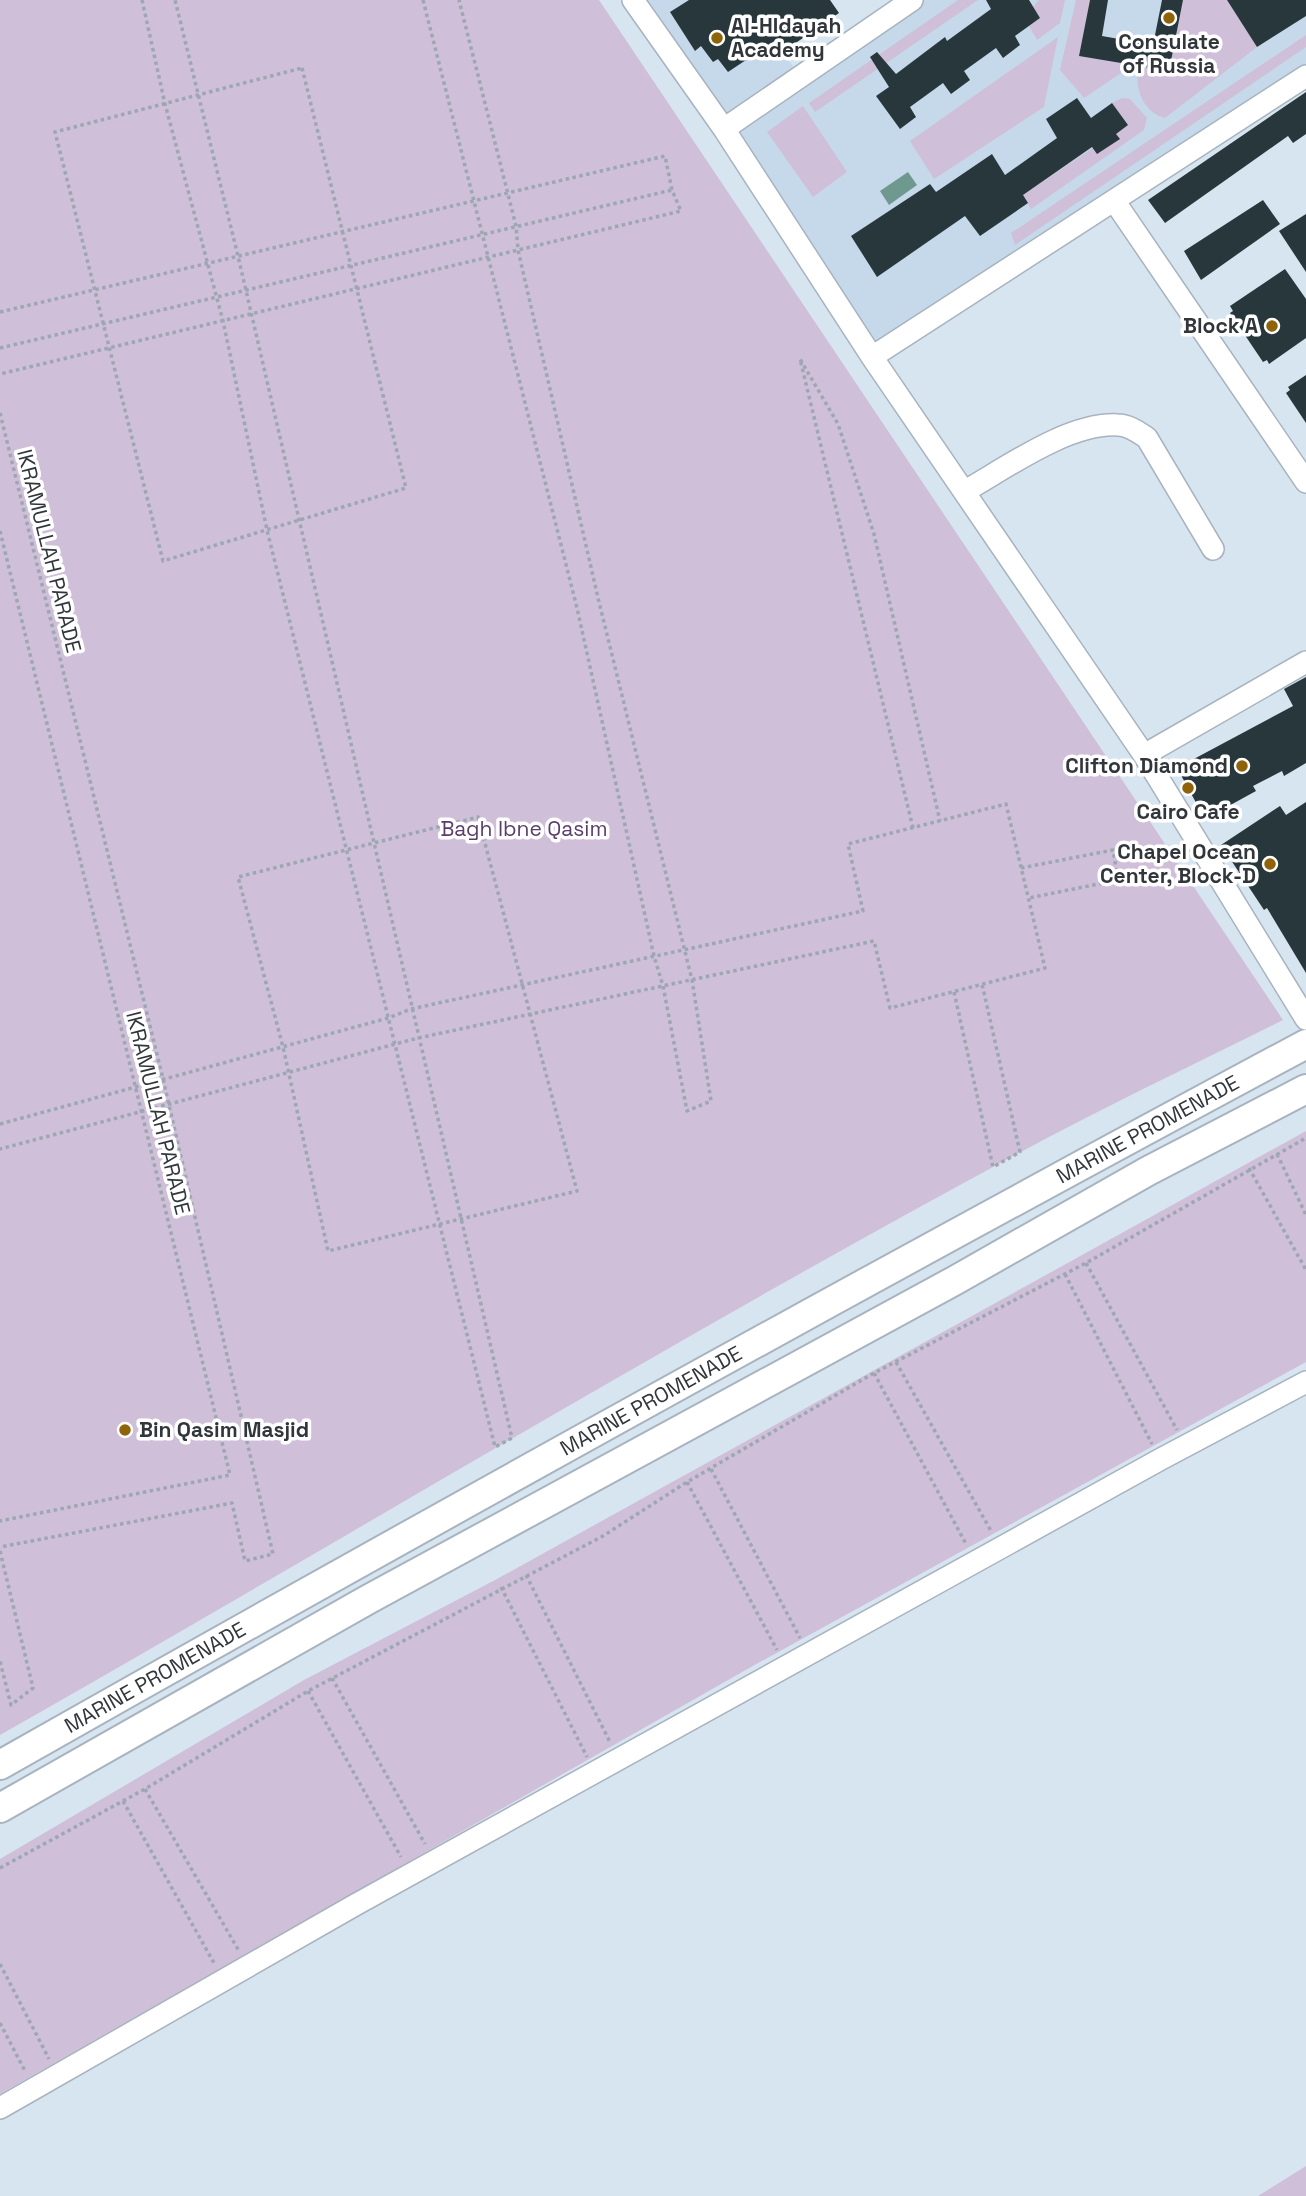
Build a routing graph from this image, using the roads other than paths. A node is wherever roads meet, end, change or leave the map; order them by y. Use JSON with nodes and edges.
{"nodes":[{"id":1,"x":633,"y":0,"type":"edge"},
{"id":2,"x":912,"y":0,"type":"edge"},
{"id":3,"x":1306,"y":76,"type":"edge"},
{"id":4,"x":723,"y":129,"type":"junction"},
{"id":5,"x":1115,"y":202,"type":"junction"},
{"id":6,"x":872,"y":356,"type":"junction"},
{"id":7,"x":1306,"y":482,"type":"edge"},
{"id":8,"x":965,"y":491,"type":"junction"},
{"id":9,"x":1213,"y":549,"type":"dead end"},
{"id":10,"x":1306,"y":662,"type":"edge"},
{"id":11,"x":1144,"y":755,"type":"junction"},
{"id":12,"x":1306,"y":1019,"type":"edge"},
{"id":13,"x":1306,"y":1044,"type":"edge"},
{"id":14,"x":1306,"y":1089,"type":"edge"},
{"id":15,"x":1306,"y":1382,"type":"edge"},
{"id":16,"x":353,"y":1564,"type":"junction"},
{"id":17,"x":369,"y":1599,"type":"junction"},
{"id":18,"x":264,"y":1616,"type":"junction"},
{"id":19,"x":280,"y":1652,"type":"junction"},
{"id":20,"x":0,"y":1765,"type":"edge"},
{"id":21,"x":0,"y":1808,"type":"edge"},
{"id":22,"x":0,"y":2108,"type":"edge"}],
"edges":[{"from":1,"to":4,"type":"street"},
{"from":2,"to":4,"type":"street"},
{"from":3,"to":5,"type":"street"},
{"from":4,"to":6,"type":"street"},
{"from":5,"to":6,"type":"street"},
{"from":5,"to":7,"type":"street"},
{"from":6,"to":8,"type":"street"},
{"from":8,"to":9,"type":"street"},
{"from":8,"to":11,"type":"street"},
{"from":10,"to":11,"type":"street"},
{"from":11,"to":12,"type":"street"},
{"from":13,"to":16,"type":"main road","name":"MARINE PROMENADE"},
{"from":14,"to":17,"type":"main road","name":"MARINE PROMENADE"},
{"from":15,"to":22,"type":"street"},
{"from":16,"to":17,"type":"main road"},
{"from":16,"to":18,"type":"main road","name":"MARINE PROMENADE"},
{"from":17,"to":19,"type":"main road","name":"MARINE PROMENADE"},
{"from":18,"to":19,"type":"main road"},
{"from":18,"to":20,"type":"main road","name":"MARINE PROMENADE"},
{"from":19,"to":21,"type":"main road","name":"MARINE PROMENADE"}]}
